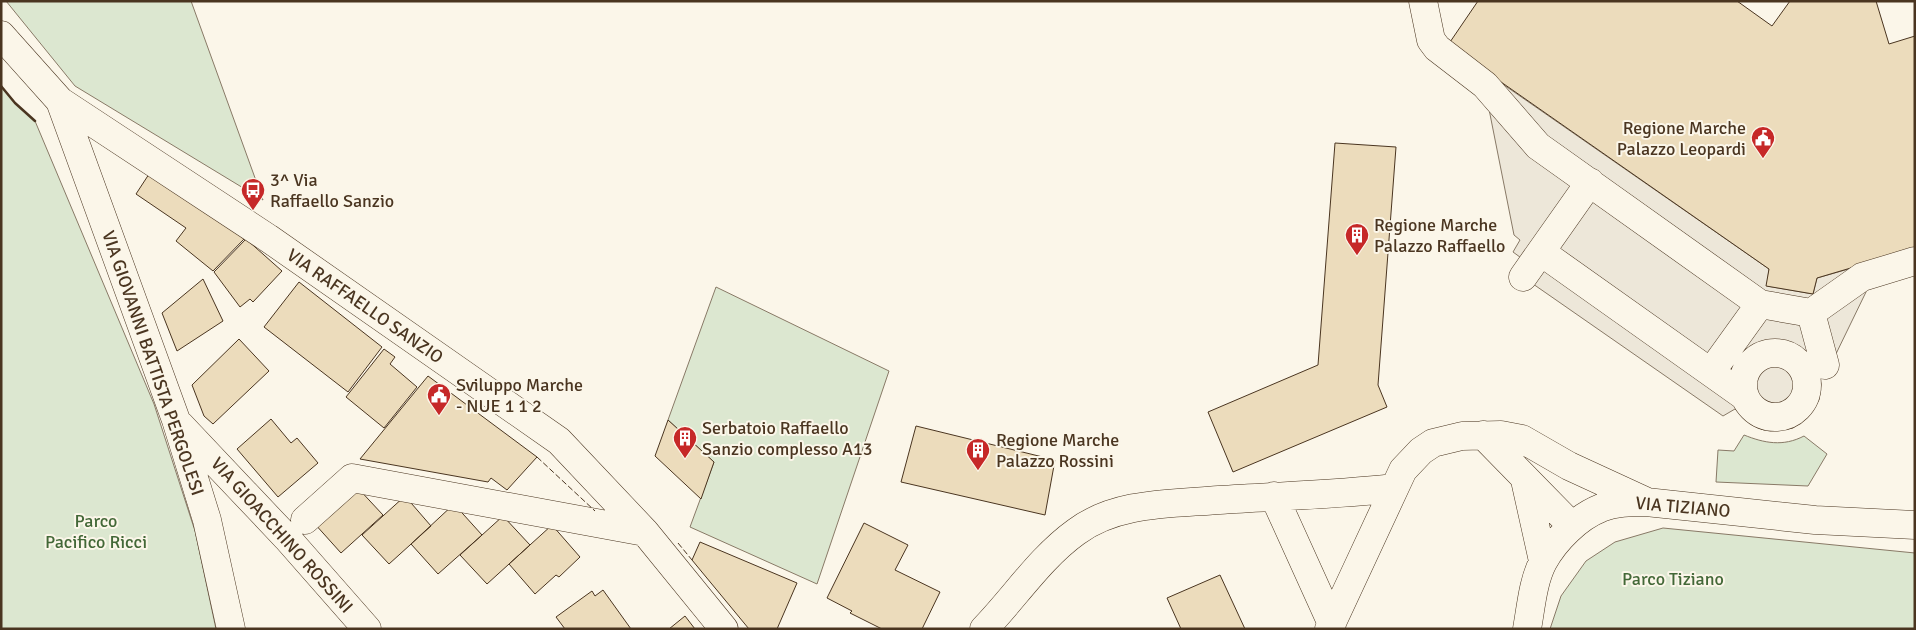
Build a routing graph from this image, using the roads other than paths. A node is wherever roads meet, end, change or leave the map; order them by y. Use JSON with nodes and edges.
{"nodes":[{"id":1,"x":1423,"y":1,"type":"edge"},
{"id":2,"x":1,"y":35,"type":"edge"},
{"id":3,"x":60,"y":101,"type":"junction"},
{"id":4,"x":1590,"y":182,"type":"junction"},
{"id":5,"x":1541,"y":252,"type":"junction"},
{"id":6,"x":1915,"y":261,"type":"edge"},
{"id":7,"x":1523,"y":277,"type":"dead end"},
{"id":8,"x":1760,"y":304,"type":"junction"},
{"id":9,"x":1810,"y":314,"type":"junction"},
{"id":10,"x":1815,"y":359,"type":"junction"},
{"id":11,"x":1711,"y":372,"type":"junction"},
{"id":12,"x":1744,"y":396,"type":"junction"},
{"id":13,"x":176,"y":420,"type":"junction"},
{"id":14,"x":1483,"y":435,"type":"junction"},
{"id":15,"x":1569,"y":466,"type":"junction"},
{"id":16,"x":1525,"y":480,"type":"junction"},
{"id":17,"x":1394,"y":488,"type":"junction"},
{"id":18,"x":1274,"y":496,"type":"junction"},
{"id":19,"x":1646,"y":502,"type":"junction"},
{"id":20,"x":305,"y":520,"type":"dead end"},
{"id":21,"x":1577,"y":522,"type":"junction"},
{"id":22,"x":1915,"y":525,"type":"edge"},
{"id":23,"x":645,"y":532,"type":"junction"},
{"id":24,"x":1543,"y":562,"type":"junction"},
{"id":25,"x":991,"y":622,"type":"edge"},
{"id":26,"x":1331,"y":626,"type":"edge"},
{"id":27,"x":231,"y":629,"type":"edge"},
{"id":28,"x":367,"y":629,"type":"edge"},
{"id":29,"x":724,"y":629,"type":"edge"},
{"id":30,"x":1527,"y":629,"type":"edge"}],
"edges":[{"from":1,"to":4,"type":"street"},
{"from":2,"to":3,"type":"street","name":"VIA RAFFAELLO SANZIO"},
{"from":3,"to":13,"type":"street","name":"VIA GIOVANNI BATTISTA PERGOLESI"},
{"from":3,"to":23,"type":"street","name":"VIA RAFFAELLO SANZIO"},
{"from":4,"to":5,"type":"street"},
{"from":4,"to":8,"type":"street"},
{"from":5,"to":7,"type":"street"},
{"from":5,"to":11,"type":"street"},
{"from":6,"to":9,"type":"street"},
{"from":8,"to":9,"type":"street"},
{"from":8,"to":11,"type":"street"},
{"from":9,"to":10,"type":"street"},
{"from":10,"to":12,"type":"street"},
{"from":10,"to":12,"type":"street"},
{"from":11,"to":12,"type":"street"},
{"from":13,"to":27,"type":"street","name":"VIA GIOVANNI BATTISTA PERGOLESI"},
{"from":13,"to":28,"type":"street","name":"VIA GIOACCHINO ROSSINI"},
{"from":14,"to":15,"type":"street"},
{"from":14,"to":16,"type":"street"},
{"from":14,"to":17,"type":"street"},
{"from":15,"to":19,"type":"street"},
{"from":15,"to":21,"type":"street"},
{"from":16,"to":21,"type":"street"},
{"from":16,"to":24,"type":"street"},
{"from":17,"to":18,"type":"street"},
{"from":17,"to":26,"type":"street"},
{"from":18,"to":25,"type":"street"},
{"from":18,"to":26,"type":"street"},
{"from":19,"to":21,"type":"street","name":"VIA TIZIANO"},
{"from":19,"to":22,"type":"street","name":"VIA TIZIANO"},
{"from":20,"to":23,"type":"street"},
{"from":21,"to":24,"type":"street","name":"VIA TIZIANO"},
{"from":23,"to":29,"type":"street","name":"VIA RAFFAELLO SANZIO"},
{"from":24,"to":30,"type":"street","name":"VIA TIZIANO"}]}
